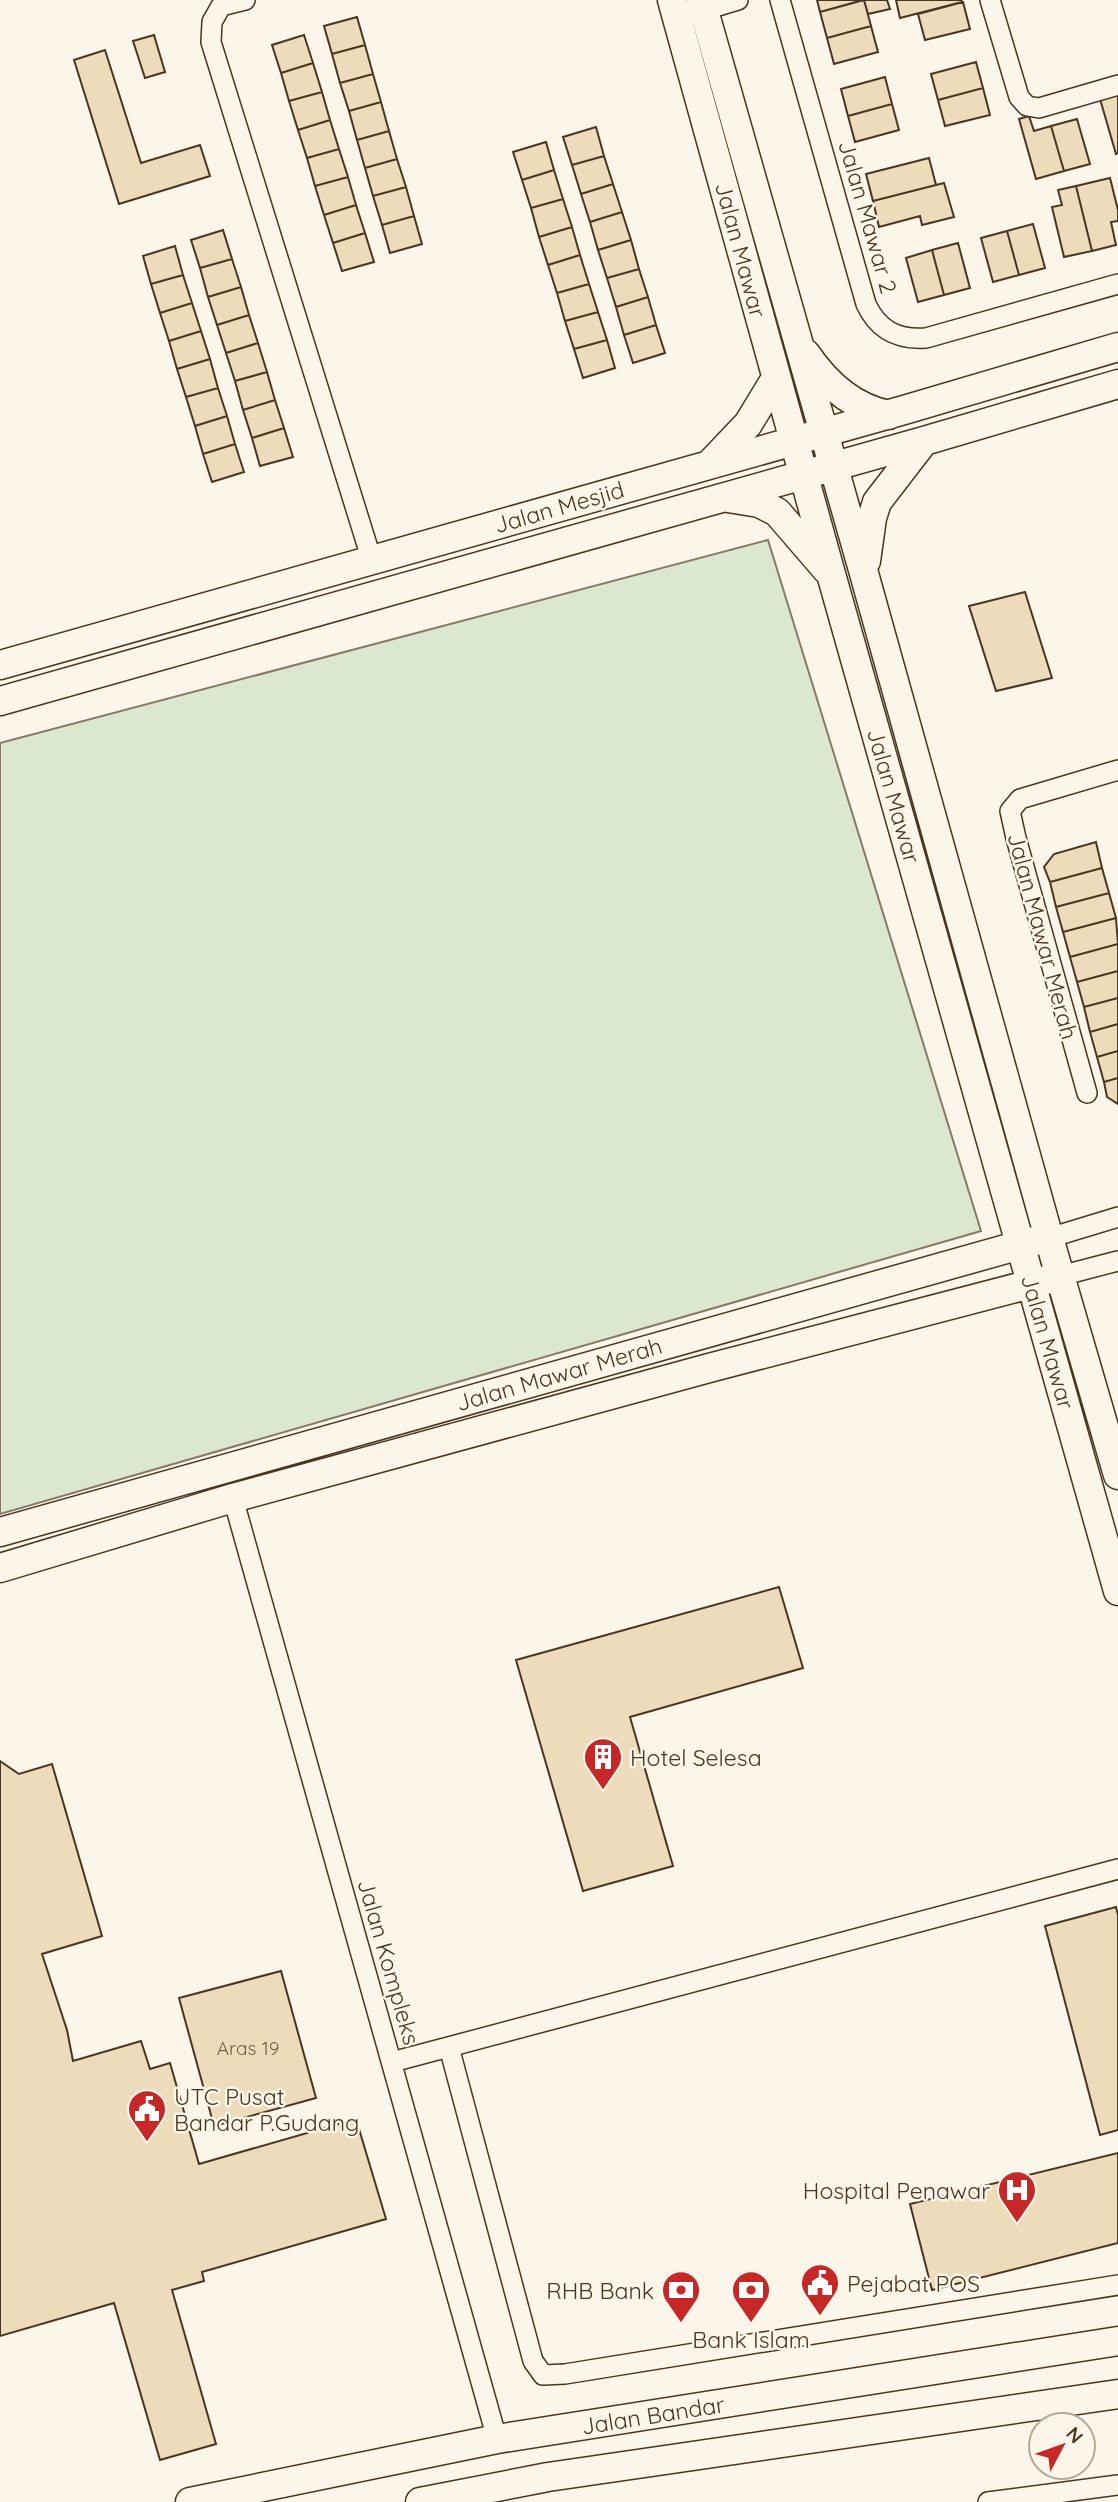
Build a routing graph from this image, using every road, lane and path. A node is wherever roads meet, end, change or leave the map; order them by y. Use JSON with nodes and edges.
{"nodes":[{"id":1,"x":245,"y":0,"type":"edge"},
{"id":2,"x":738,"y":0,"type":"edge"},
{"id":3,"x":780,"y":0,"type":"edge"},
{"id":4,"x":990,"y":0,"type":"edge"},
{"id":5,"x":689,"y":7,"type":"edge"},
{"id":6,"x":1118,"y":85,"type":"edge"},
{"id":7,"x":1118,"y":284,"type":"edge"},
{"id":8,"x":797,"y":341,"type":"junction"},
{"id":9,"x":1118,"y":347,"type":"edge"},
{"id":10,"x":776,"y":378,"type":"junction"},
{"id":11,"x":1118,"y":384,"type":"edge"},
{"id":12,"x":890,"y":415,"type":"junction"},
{"id":13,"x":823,"y":433,"type":"junction"},
{"id":14,"x":794,"y":441,"type":"junction"},
{"id":15,"x":924,"y":441,"type":"junction"},
{"id":16,"x":708,"y":465,"type":"junction"},
{"id":17,"x":833,"y":467,"type":"junction"},
{"id":18,"x":803,"y":475,"type":"junction"},
{"id":19,"x":696,"y":505,"type":"junction"},
{"id":20,"x":372,"y":561,"type":"junction"},
{"id":21,"x":831,"y":574,"type":"junction"},
{"id":22,"x":865,"y":577,"type":"junction"},
{"id":23,"x":0,"y":665,"type":"edge"},
{"id":24,"x":0,"y":701,"type":"edge"},
{"id":25,"x":1118,"y":770,"type":"edge"},
{"id":26,"x":1087,"y":1093,"type":"dead end"},
{"id":27,"x":1118,"y":1217,"type":"edge"},
{"id":28,"x":1049,"y":1238,"type":"junction"},
{"id":29,"x":1021,"y":1244,"type":"junction"},
{"id":30,"x":1118,"y":1261,"type":"edge"},
{"id":31,"x":1060,"y":1276,"type":"junction"},
{"id":32,"x":1032,"y":1285,"type":"junction"},
{"id":33,"x":1118,"y":1475,"type":"edge"},
{"id":34,"x":233,"y":1498,"type":"junction"},
{"id":35,"x":0,"y":1532,"type":"edge"},
{"id":36,"x":0,"y":1568,"type":"edge"},
{"id":37,"x":1118,"y":1591,"type":"edge"},
{"id":38,"x":1118,"y":1869,"type":"edge"},
{"id":39,"x":449,"y":2047,"type":"junction"},
{"id":40,"x":392,"y":2062,"type":"junction"},
{"id":41,"x":1118,"y":2285,"type":"edge"},
{"id":42,"x":1118,"y":2341,"type":"edge"},
{"id":43,"x":1118,"y":2394,"type":"edge"},
{"id":44,"x":497,"y":2439,"type":"junction"},
{"id":45,"x":1118,"y":2485,"type":"edge"},
{"id":46,"x":517,"y":2492,"type":"edge"},
{"id":47,"x":191,"y":2502,"type":"edge"},
{"id":48,"x":420,"y":2502,"type":"edge"},
{"id":49,"x":988,"y":2502,"type":"edge"}],
"edges":[{"from":1,"to":20,"type":"street"},
{"from":2,"to":5,"type":"street"},
{"from":3,"to":7,"type":"street","name":"Jalan Mawar 2"},
{"from":4,"to":6,"type":"street"},
{"from":5,"to":8,"type":"street","name":"Jalan Mawar"},
{"from":5,"to":10,"type":"street","name":"Jalan Mawar"},
{"from":8,"to":12,"type":"street"},
{"from":8,"to":13,"type":"street","name":"Jalan Mawar"},
{"from":9,"to":12,"type":"street","name":"Jalan Mesjid"},
{"from":10,"to":14,"type":"street","name":"Jalan Mawar"},
{"from":10,"to":16,"type":"street"},
{"from":11,"to":15,"type":"street","name":"Jalan Mesjid"},
{"from":12,"to":13,"type":"street","name":"Jalan Mesjid"},
{"from":13,"to":14,"type":"street","name":"Jalan Mesjid"},
{"from":13,"to":17,"type":"street","name":"Jalan Mawar"},
{"from":14,"to":16,"type":"street","name":"Jalan Mesjid"},
{"from":14,"to":18,"type":"street","name":"Jalan Mawar"},
{"from":15,"to":17,"type":"street","name":"Jalan Mesjid"},
{"from":15,"to":22,"type":"street"},
{"from":16,"to":20,"type":"street","name":"Jalan Mesjid"},
{"from":17,"to":18,"type":"street","name":"Jalan Mesjid"},
{"from":17,"to":22,"type":"street","name":"Jalan Mawar"},
{"from":18,"to":19,"type":"street","name":"Jalan Mesjid"},
{"from":18,"to":21,"type":"street","name":"Jalan Mawar"},
{"from":19,"to":21,"type":"street"},
{"from":19,"to":24,"type":"street","name":"Jalan Mesjid"},
{"from":20,"to":23,"type":"street","name":"Jalan Mesjid"},
{"from":21,"to":29,"type":"street","name":"Jalan Mawar"},
{"from":22,"to":28,"type":"street","name":"Jalan Mawar"},
{"from":25,"to":26,"type":"street","name":"Jalan Mawar Merah"},
{"from":27,"to":28,"type":"street","name":"Jalan Mawar Merah"},
{"from":28,"to":29,"type":"street","name":"Jalan Mawar Merah"},
{"from":28,"to":31,"type":"street","name":"Jalan Mawar"},
{"from":29,"to":32,"type":"street","name":"Jalan Mawar"},
{"from":29,"to":35,"type":"street","name":"Jalan Mawar Merah"},
{"from":30,"to":31,"type":"street","name":"Jalan Mawar Merah"},
{"from":31,"to":32,"type":"street","name":"Jalan Mawar Merah"},
{"from":31,"to":33,"type":"street","name":"Jalan Mawar"},
{"from":32,"to":34,"type":"street","name":"Jalan Mawar Merah"},
{"from":32,"to":37,"type":"street","name":"Jalan Mawar"},
{"from":34,"to":36,"type":"street","name":"Jalan Mawar Merah"},
{"from":34,"to":40,"type":"street","name":"Jalan Kompleks"},
{"from":38,"to":39,"type":"street"},
{"from":39,"to":40,"type":"street"},
{"from":39,"to":41,"type":"street"},
{"from":40,"to":44,"type":"street","name":"Jalan Kompleks"},
{"from":42,"to":44,"type":"street","name":"Jalan Bandar"},
{"from":43,"to":46,"type":"street","name":"Jalan Bandar"},
{"from":44,"to":47,"type":"street","name":"Jalan Bandar"},
{"from":45,"to":49,"type":"street"},
{"from":46,"to":48,"type":"street","name":"Jalan Bandar"}]}
